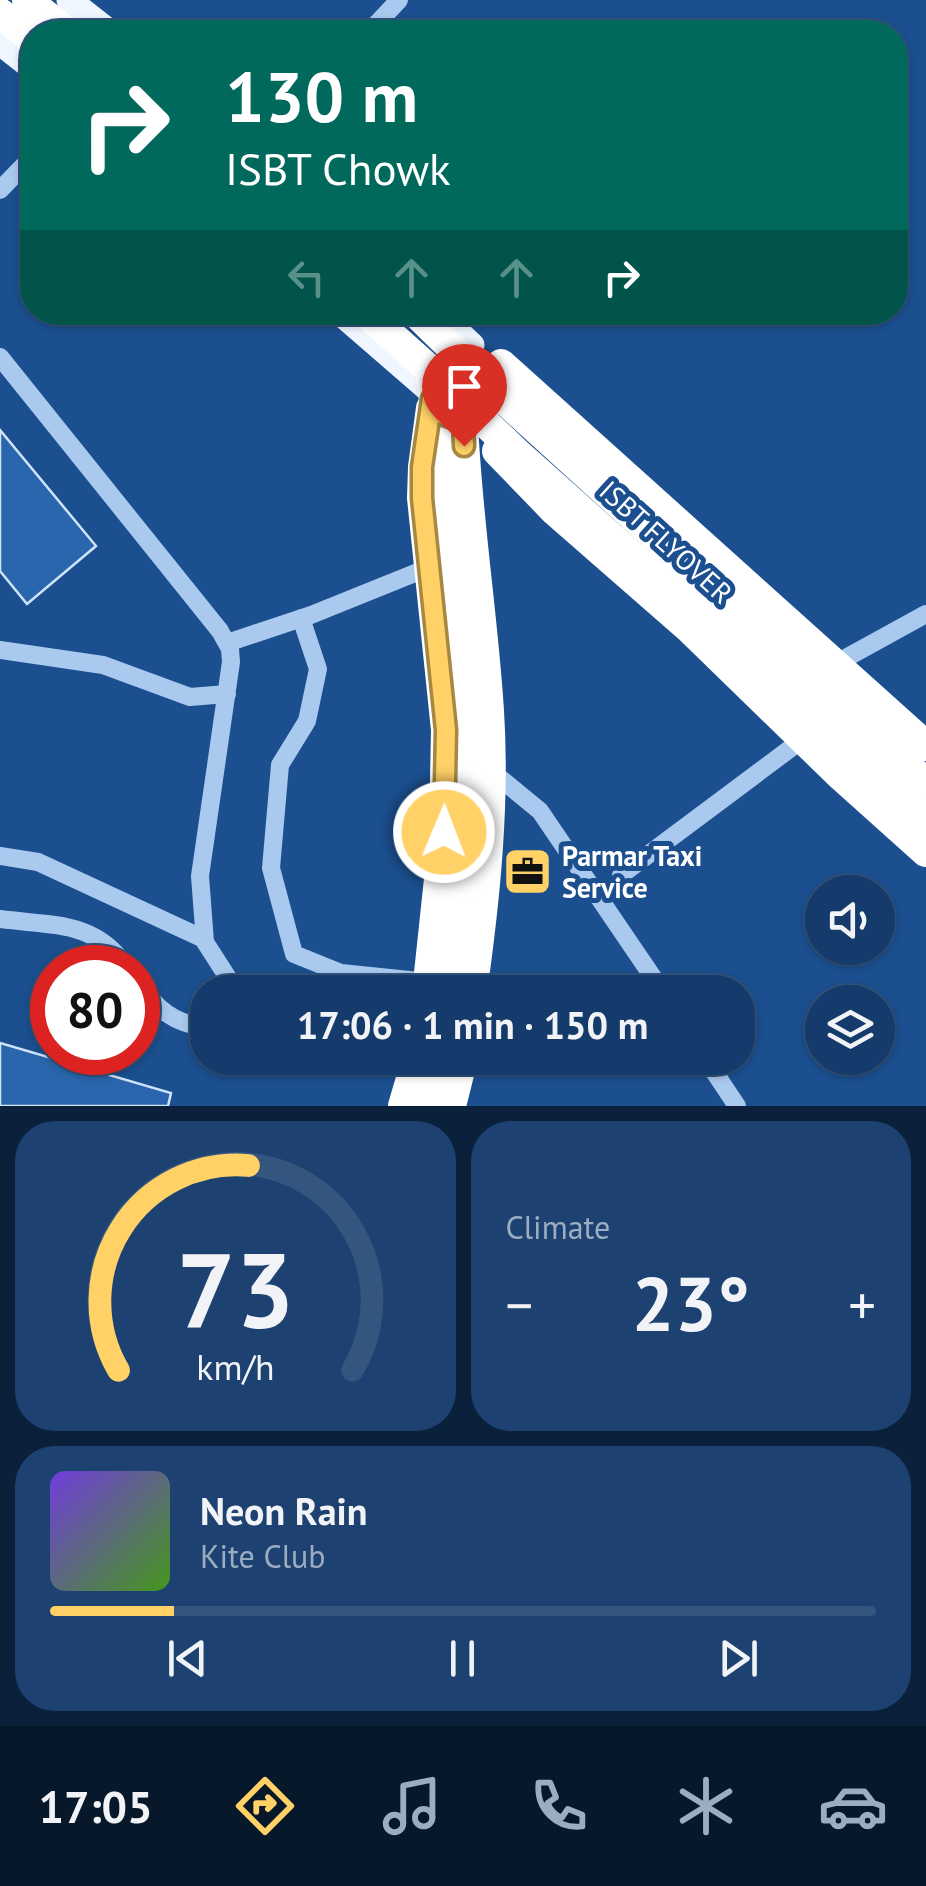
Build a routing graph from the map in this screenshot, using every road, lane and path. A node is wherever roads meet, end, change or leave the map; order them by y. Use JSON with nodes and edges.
{"nodes":[{"id":1,"x":27,"y":0,"type":"edge"},
{"id":2,"x":69,"y":0,"type":"edge"},
{"id":3,"x":400,"y":0,"type":"edge"},
{"id":4,"x":0,"y":13,"type":"edge"},
{"id":5,"x":52,"y":20,"type":"edge"},
{"id":6,"x":95,"y":20,"type":"edge"},
{"id":7,"x":381,"y":20,"type":"edge"},
{"id":8,"x":20,"y":29,"type":"edge"},
{"id":9,"x":0,"y":43,"type":"edge"},
{"id":10,"x":20,"y":59,"type":"edge"},
{"id":11,"x":20,"y":169,"type":"edge"},
{"id":12,"x":0,"y":190,"type":"edge"},
{"id":13,"x":355,"y":325,"type":"edge"},
{"id":14,"x":376,"y":325,"type":"edge"},
{"id":15,"x":428,"y":325,"type":"edge"},
{"id":16,"x":451,"y":325,"type":"edge"},
{"id":17,"x":472,"y":345,"type":"junction"},
{"id":18,"x":0,"y":358,"type":"edge"},
{"id":19,"x":501,"y":364,"type":"junction"},
{"id":20,"x":430,"y":386,"type":"junction"},
{"id":21,"x":467,"y":423,"type":"junction"},
{"id":22,"x":430,"y":566,"type":"junction"},
{"id":23,"x":926,"y":614,"type":"edge"},
{"id":24,"x":301,"y":618,"type":"junction"},
{"id":25,"x":226,"y":642,"type":"junction"},
{"id":26,"x":0,"y":650,"type":"edge"},
{"id":27,"x":834,"y":664,"type":"junction"},
{"id":28,"x":226,"y":694,"type":"junction"},
{"id":29,"x":804,"y":739,"type":"junction"},
{"id":30,"x":926,"y":746,"type":"edge"},
{"id":31,"x":490,"y":770,"type":"junction"},
{"id":32,"x":926,"y":783,"type":"edge"},
{"id":33,"x":926,"y":818,"type":"edge"},
{"id":34,"x":926,"y":852,"type":"edge"},
{"id":35,"x":0,"y":856,"type":"edge"},
{"id":36,"x":621,"y":875,"type":"dead end"},
{"id":37,"x":0,"y":919,"type":"edge"},
{"id":38,"x":204,"y":939,"type":"junction"},
{"id":39,"x":108,"y":945,"type":"edge"},
{"id":40,"x":223,"y":975,"type":"edge"},
{"id":41,"x":353,"y":975,"type":"edge"},
{"id":42,"x":436,"y":975,"type":"edge"},
{"id":43,"x":439,"y":975,"type":"edge"},
{"id":44,"x":474,"y":975,"type":"edge"},
{"id":45,"x":652,"y":975,"type":"edge"},
{"id":46,"x":160,"y":1010,"type":"edge"},
{"id":47,"x":190,"y":1024,"type":"edge"},
{"id":48,"x":412,"y":1075,"type":"edge"},
{"id":49,"x":434,"y":1075,"type":"edge"},
{"id":50,"x":459,"y":1075,"type":"edge"},
{"id":51,"x":717,"y":1075,"type":"edge"},
{"id":52,"x":403,"y":1106,"type":"edge"},
{"id":53,"x":428,"y":1106,"type":"edge"},
{"id":54,"x":451,"y":1106,"type":"edge"},
{"id":55,"x":737,"y":1106,"type":"edge"}],
"edges":[{"from":1,"to":5,"type":"highway"},
{"from":2,"to":6,"type":"main road"},
{"from":3,"to":7,"type":"street"},
{"from":4,"to":8,"type":"highway"},
{"from":9,"to":10,"type":"main road"},
{"from":11,"to":12,"type":"street"},
{"from":13,"to":20,"type":"main road"},
{"from":14,"to":20,"type":"highway","name":"ISBT FLYOVER"},
{"from":15,"to":32,"type":"highway","name":"ISBT FLYOVER","bridge":true},
{"from":16,"to":17,"type":"main road"},
{"from":17,"to":19,"type":"highway"},
{"from":17,"to":20,"type":"highway"},
{"from":18,"to":25,"type":"street"},
{"from":19,"to":21,"type":"highway"},
{"from":19,"to":27,"type":"highway"},
{"from":20,"to":21,"type":"highway"},
{"from":20,"to":22,"type":"highway"},
{"from":20,"to":33,"type":"highway","name":"ISBT FLYOVER","bridge":true},
{"from":20,"to":43,"type":"highway","bridge":true},
{"from":21,"to":29,"type":"highway"},
{"from":21,"to":31,"type":"highway"},
{"from":22,"to":24,"type":"street"},
{"from":22,"to":42,"type":"highway"},
{"from":23,"to":27,"type":"street"},
{"from":24,"to":25,"type":"street"},
{"from":24,"to":41,"type":"street"},
{"from":25,"to":28,"type":"street"},
{"from":26,"to":28,"type":"street"},
{"from":27,"to":30,"type":"highway"},
{"from":28,"to":38,"type":"street"},
{"from":29,"to":34,"type":"highway"},
{"from":29,"to":36,"type":"street"},
{"from":31,"to":44,"type":"highway"},
{"from":31,"to":45,"type":"street"},
{"from":35,"to":38,"type":"street"},
{"from":37,"to":39,"type":"street"},
{"from":38,"to":40,"type":"street"},
{"from":46,"to":47,"type":"street"},
{"from":48,"to":52,"type":"highway"},
{"from":49,"to":53,"type":"highway"},
{"from":50,"to":54,"type":"highway"},
{"from":51,"to":55,"type":"street"}]}
